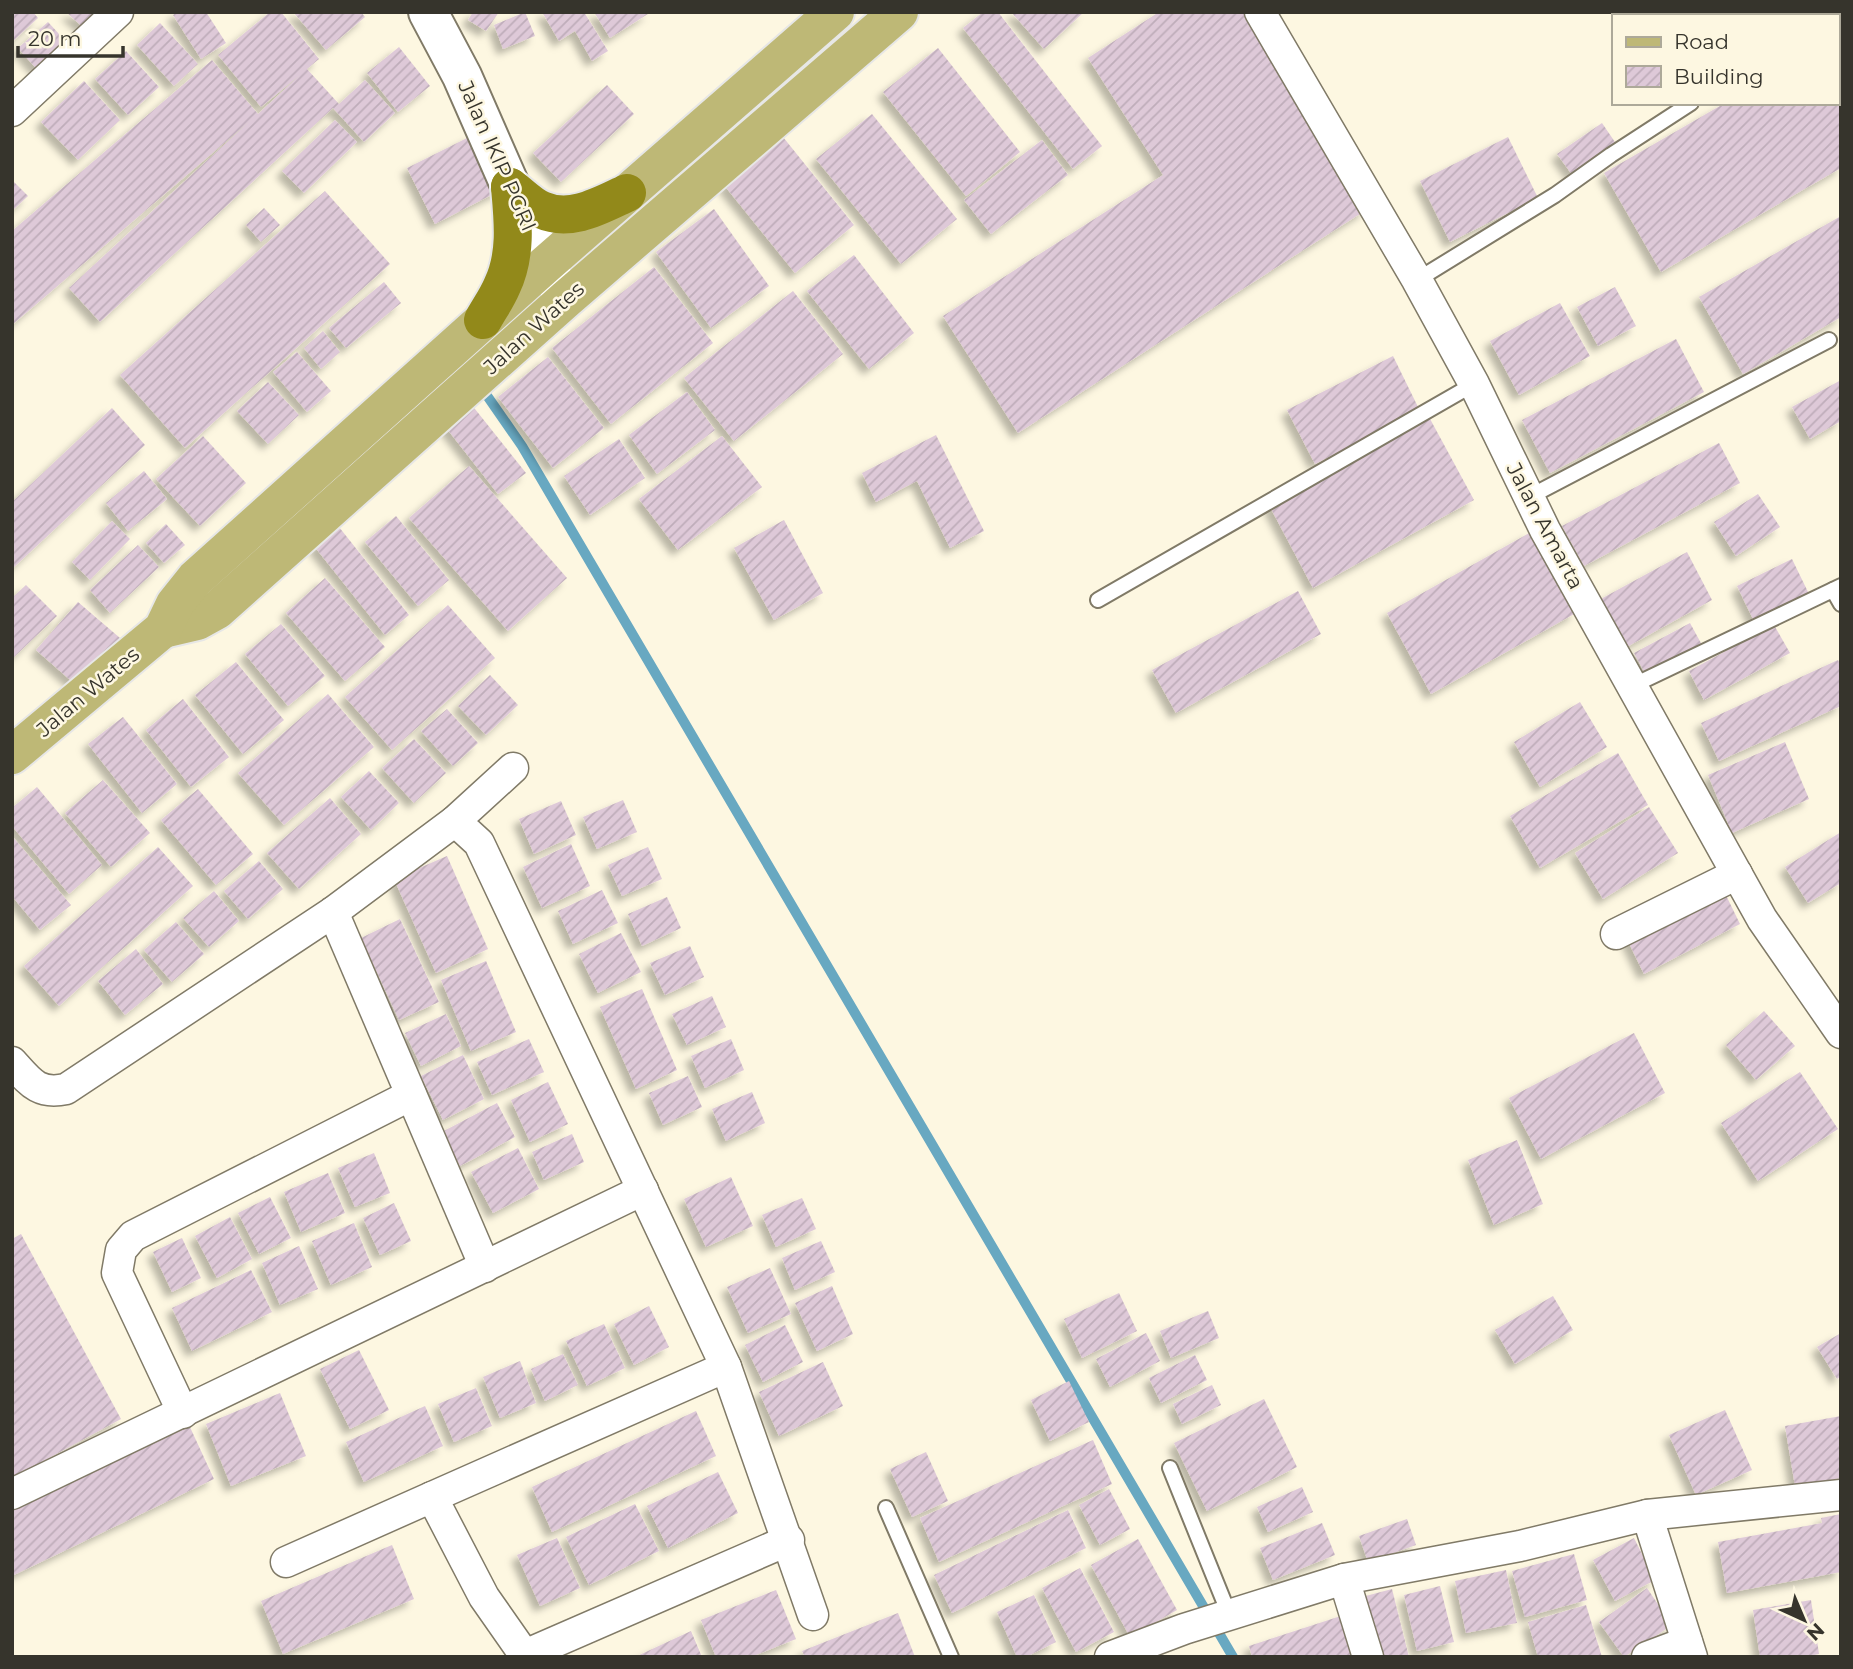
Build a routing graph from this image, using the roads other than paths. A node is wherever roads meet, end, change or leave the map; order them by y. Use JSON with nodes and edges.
{"nodes":[{"id":1,"x":118,"y":12,"type":"edge"},
{"id":2,"x":428,"y":12,"type":"edge"},
{"id":3,"x":835,"y":12,"type":"edge"},
{"id":4,"x":899,"y":12,"type":"edge"},
{"id":5,"x":1262,"y":13,"type":"edge"},
{"id":6,"x":16,"y":100,"type":"edge"},
{"id":7,"x":1688,"y":105,"type":"edge"},
{"id":8,"x":510,"y":187,"type":"junction"},
{"id":9,"x":627,"y":193,"type":"junction"},
{"id":10,"x":545,"y":265,"type":"junction"},
{"id":11,"x":1417,"y":280,"type":"junction"},
{"id":12,"x":566,"y":299,"type":"junction"},
{"id":13,"x":483,"y":320,"type":"junction"},
{"id":14,"x":1829,"y":340,"type":"dead end"},
{"id":15,"x":1474,"y":384,"type":"junction"},
{"id":16,"x":1529,"y":497,"type":"junction"},
{"id":17,"x":1837,"y":588,"type":"edge"},
{"id":18,"x":1098,"y":600,"type":"dead end"},
{"id":19,"x":1841,"y":604,"type":"edge"},
{"id":20,"x":163,"y":629,"type":"junction"},
{"id":21,"x":1632,"y":686,"type":"junction"},
{"id":22,"x":12,"y":755,"type":"edge"},
{"id":23,"x":513,"y":768,"type":"dead end"},
{"id":24,"x":455,"y":821,"type":"junction"},
{"id":25,"x":1737,"y":874,"type":"junction"},
{"id":26,"x":332,"y":912,"type":"junction"},
{"id":27,"x":1616,"y":934,"type":"dead end"},
{"id":28,"x":1841,"y":1033,"type":"edge"},
{"id":29,"x":12,"y":1062,"type":"edge"},
{"id":30,"x":411,"y":1095,"type":"junction"},
{"id":31,"x":643,"y":1190,"type":"junction"},
{"id":32,"x":485,"y":1267,"type":"junction"},
{"id":33,"x":726,"y":1367,"type":"junction"},
{"id":34,"x":183,"y":1413,"type":"junction"},
{"id":35,"x":1170,"y":1468,"type":"dead end"},
{"id":36,"x":12,"y":1494,"type":"edge"},
{"id":37,"x":1841,"y":1495,"type":"edge"},
{"id":38,"x":432,"y":1497,"type":"junction"},
{"id":39,"x":886,"y":1508,"type":"dead end"},
{"id":40,"x":1647,"y":1515,"type":"junction"},
{"id":41,"x":789,"y":1540,"type":"junction"},
{"id":42,"x":286,"y":1562,"type":"dead end"},
{"id":43,"x":1344,"y":1579,"type":"junction"},
{"id":44,"x":813,"y":1615,"type":"dead end"},
{"id":45,"x":1225,"y":1616,"type":"junction"},
{"id":46,"x":1690,"y":1649,"type":"edge"},
{"id":47,"x":526,"y":1656,"type":"edge"},
{"id":48,"x":951,"y":1657,"type":"edge"},
{"id":49,"x":1110,"y":1657,"type":"edge"},
{"id":50,"x":1368,"y":1657,"type":"edge"},
{"id":51,"x":1647,"y":1657,"type":"edge"}],
"edges":[{"from":1,"to":6,"type":"street"},
{"from":2,"to":8,"type":"main road","name":"Jalan IKIP PGRI"},
{"from":3,"to":9,"type":"main road","name":"Jalan Wates"},
{"from":4,"to":12,"type":"main road","name":"Jalan Wates"},
{"from":5,"to":11,"type":"street","name":"Jalan Amarta"},
{"from":7,"to":11,"type":"lane"},
{"from":8,"to":9,"type":"highway"},
{"from":8,"to":10,"type":"main road","name":"Jalan IKIP PGRI"},
{"from":8,"to":13,"type":"highway"},
{"from":9,"to":10,"type":"main road","name":"Jalan Wates"},
{"from":10,"to":12,"type":"main road","name":"Jalan IKIP PGRI"},
{"from":10,"to":13,"type":"main road","name":"Jalan Wates"},
{"from":11,"to":15,"type":"street","name":"Jalan Amarta"},
{"from":12,"to":20,"type":"main road","name":"Jalan Wates"},
{"from":13,"to":20,"type":"main road","name":"Jalan Wates"},
{"from":14,"to":16,"type":"lane"},
{"from":15,"to":16,"type":"street","name":"Jalan Amarta"},
{"from":15,"to":18,"type":"lane"},
{"from":16,"to":21,"type":"street","name":"Jalan Amarta"},
{"from":17,"to":19,"type":"lane"},
{"from":17,"to":21,"type":"lane"},
{"from":20,"to":22,"type":"main road","name":"Jalan Wates"},
{"from":21,"to":25,"type":"street","name":"Jalan Amarta"},
{"from":23,"to":24,"type":"street"},
{"from":24,"to":26,"type":"street"},
{"from":24,"to":31,"type":"street"},
{"from":25,"to":27,"type":"street"},
{"from":25,"to":28,"type":"street","name":"Jalan Amarta"},
{"from":26,"to":29,"type":"street"},
{"from":26,"to":30,"type":"street"},
{"from":30,"to":32,"type":"street"},
{"from":30,"to":34,"type":"street"},
{"from":31,"to":32,"type":"street"},
{"from":31,"to":33,"type":"street"},
{"from":32,"to":34,"type":"street"},
{"from":33,"to":38,"type":"street"},
{"from":33,"to":41,"type":"street"},
{"from":34,"to":36,"type":"street"},
{"from":35,"to":45,"type":"lane"},
{"from":37,"to":40,"type":"street"},
{"from":38,"to":42,"type":"street"},
{"from":38,"to":47,"type":"street"},
{"from":39,"to":48,"type":"lane"},
{"from":40,"to":43,"type":"street"},
{"from":40,"to":46,"type":"street"},
{"from":41,"to":44,"type":"street"},
{"from":41,"to":47,"type":"street"},
{"from":43,"to":45,"type":"street"},
{"from":43,"to":50,"type":"street"},
{"from":45,"to":49,"type":"street"},
{"from":46,"to":51,"type":"street"}]}
